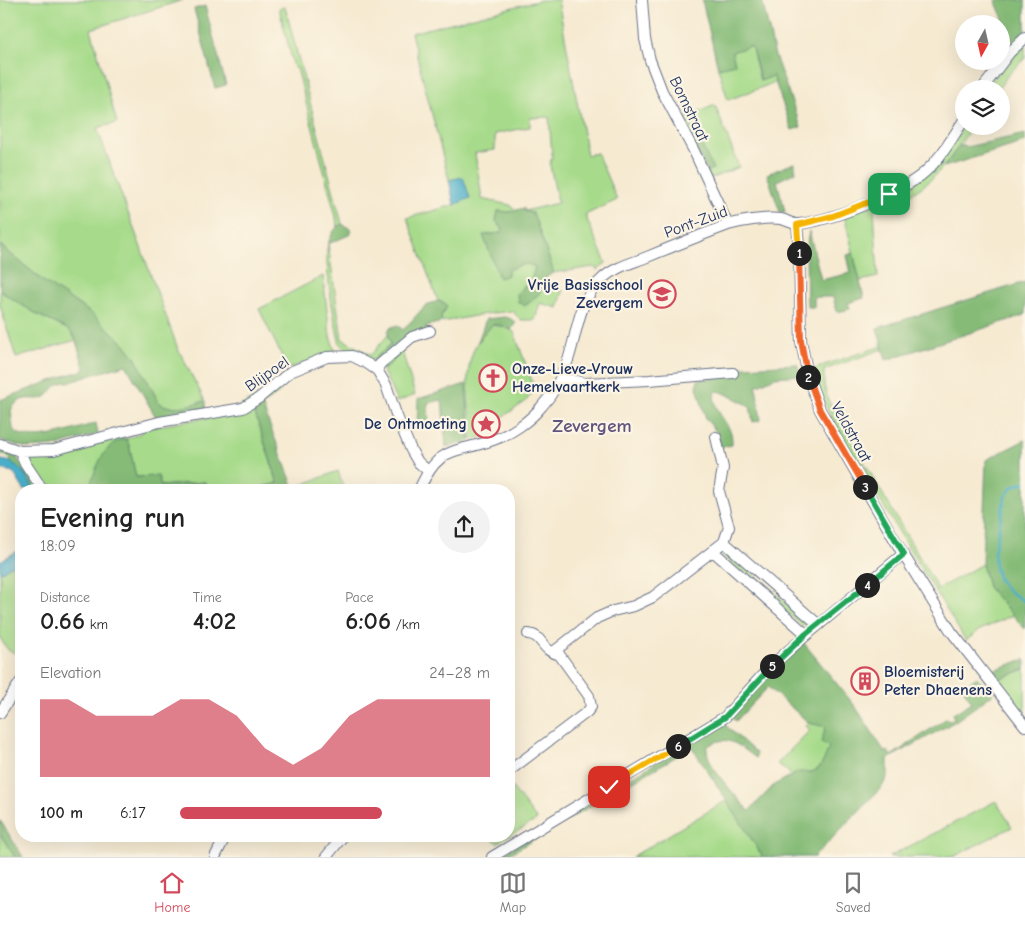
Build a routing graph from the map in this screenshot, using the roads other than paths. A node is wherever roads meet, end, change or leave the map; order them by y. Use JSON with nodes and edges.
{"nodes":[{"id":1,"x":642,"y":0,"type":"edge"},
{"id":2,"x":1025,"y":38,"type":"edge"},
{"id":3,"x":989,"y":80,"type":"edge"},
{"id":4,"x":955,"y":135,"type":"edge"},
{"id":5,"x":728,"y":225,"type":"junction"},
{"id":6,"x":797,"y":225,"type":"junction"},
{"id":7,"x":430,"y":331,"type":"dead end"},
{"id":8,"x":377,"y":370,"type":"junction"},
{"id":9,"x":733,"y":373,"type":"dead end"},
{"id":10,"x":561,"y":378,"type":"junction"},
{"id":11,"x":716,"y":437,"type":"dead end"},
{"id":12,"x":0,"y":444,"type":"edge"},
{"id":13,"x":20,"y":451,"type":"junction"},
{"id":14,"x":428,"y":471,"type":"junction"},
{"id":15,"x":39,"y":484,"type":"edge"},
{"id":16,"x":422,"y":484,"type":"edge"},
{"id":17,"x":724,"y":542,"type":"junction"},
{"id":18,"x":714,"y":551,"type":"junction"},
{"id":19,"x":904,"y":554,"type":"junction"},
{"id":20,"x":819,"y":625,"type":"junction"},
{"id":21,"x":528,"y":634,"type":"dead end"},
{"id":22,"x":806,"y":634,"type":"junction"},
{"id":23,"x":558,"y":654,"type":"junction"},
{"id":24,"x":15,"y":690,"type":"edge"},
{"id":25,"x":0,"y":713,"type":"edge"},
{"id":26,"x":1025,"y":726,"type":"edge"},
{"id":27,"x":515,"y":766,"type":"edge"},
{"id":28,"x":222,"y":842,"type":"edge"},
{"id":29,"x":338,"y":842,"type":"edge"},
{"id":30,"x":215,"y":857,"type":"edge"},
{"id":31,"x":326,"y":857,"type":"edge"},
{"id":32,"x":492,"y":857,"type":"edge"}],
"edges":[{"from":1,"to":5,"type":"street","name":"Bomstraat"},
{"from":2,"to":3,"type":"street"},
{"from":4,"to":6,"type":"street","name":"Pont-Zuid"},
{"from":5,"to":6,"type":"street","name":"Pont-Zuid"},
{"from":5,"to":10,"type":"street","name":"Pont-Zuid"},
{"from":6,"to":19,"type":"street","name":"Veldstraat"},
{"from":7,"to":8,"type":"street"},
{"from":8,"to":13,"type":"street","name":"Blijpoel"},
{"from":8,"to":14,"type":"street"},
{"from":9,"to":10,"type":"street"},
{"from":10,"to":14,"type":"street","name":"Pont-Zuid"},
{"from":11,"to":17,"type":"street"},
{"from":12,"to":13,"type":"street","name":"Blijpoel"},
{"from":13,"to":15,"type":"street"},
{"from":14,"to":16,"type":"street"},
{"from":17,"to":18,"type":"street"},
{"from":17,"to":20,"type":"street"},
{"from":18,"to":22,"type":"street"},
{"from":18,"to":23,"type":"street"},
{"from":19,"to":20,"type":"street"},
{"from":19,"to":26,"type":"street","name":"Veldstraat"},
{"from":20,"to":22,"type":"street"},
{"from":21,"to":23,"type":"street"},
{"from":22,"to":32,"type":"street"},
{"from":23,"to":27,"type":"street"},
{"from":24,"to":25,"type":"street"},
{"from":28,"to":30,"type":"street"},
{"from":29,"to":31,"type":"street"}]}
